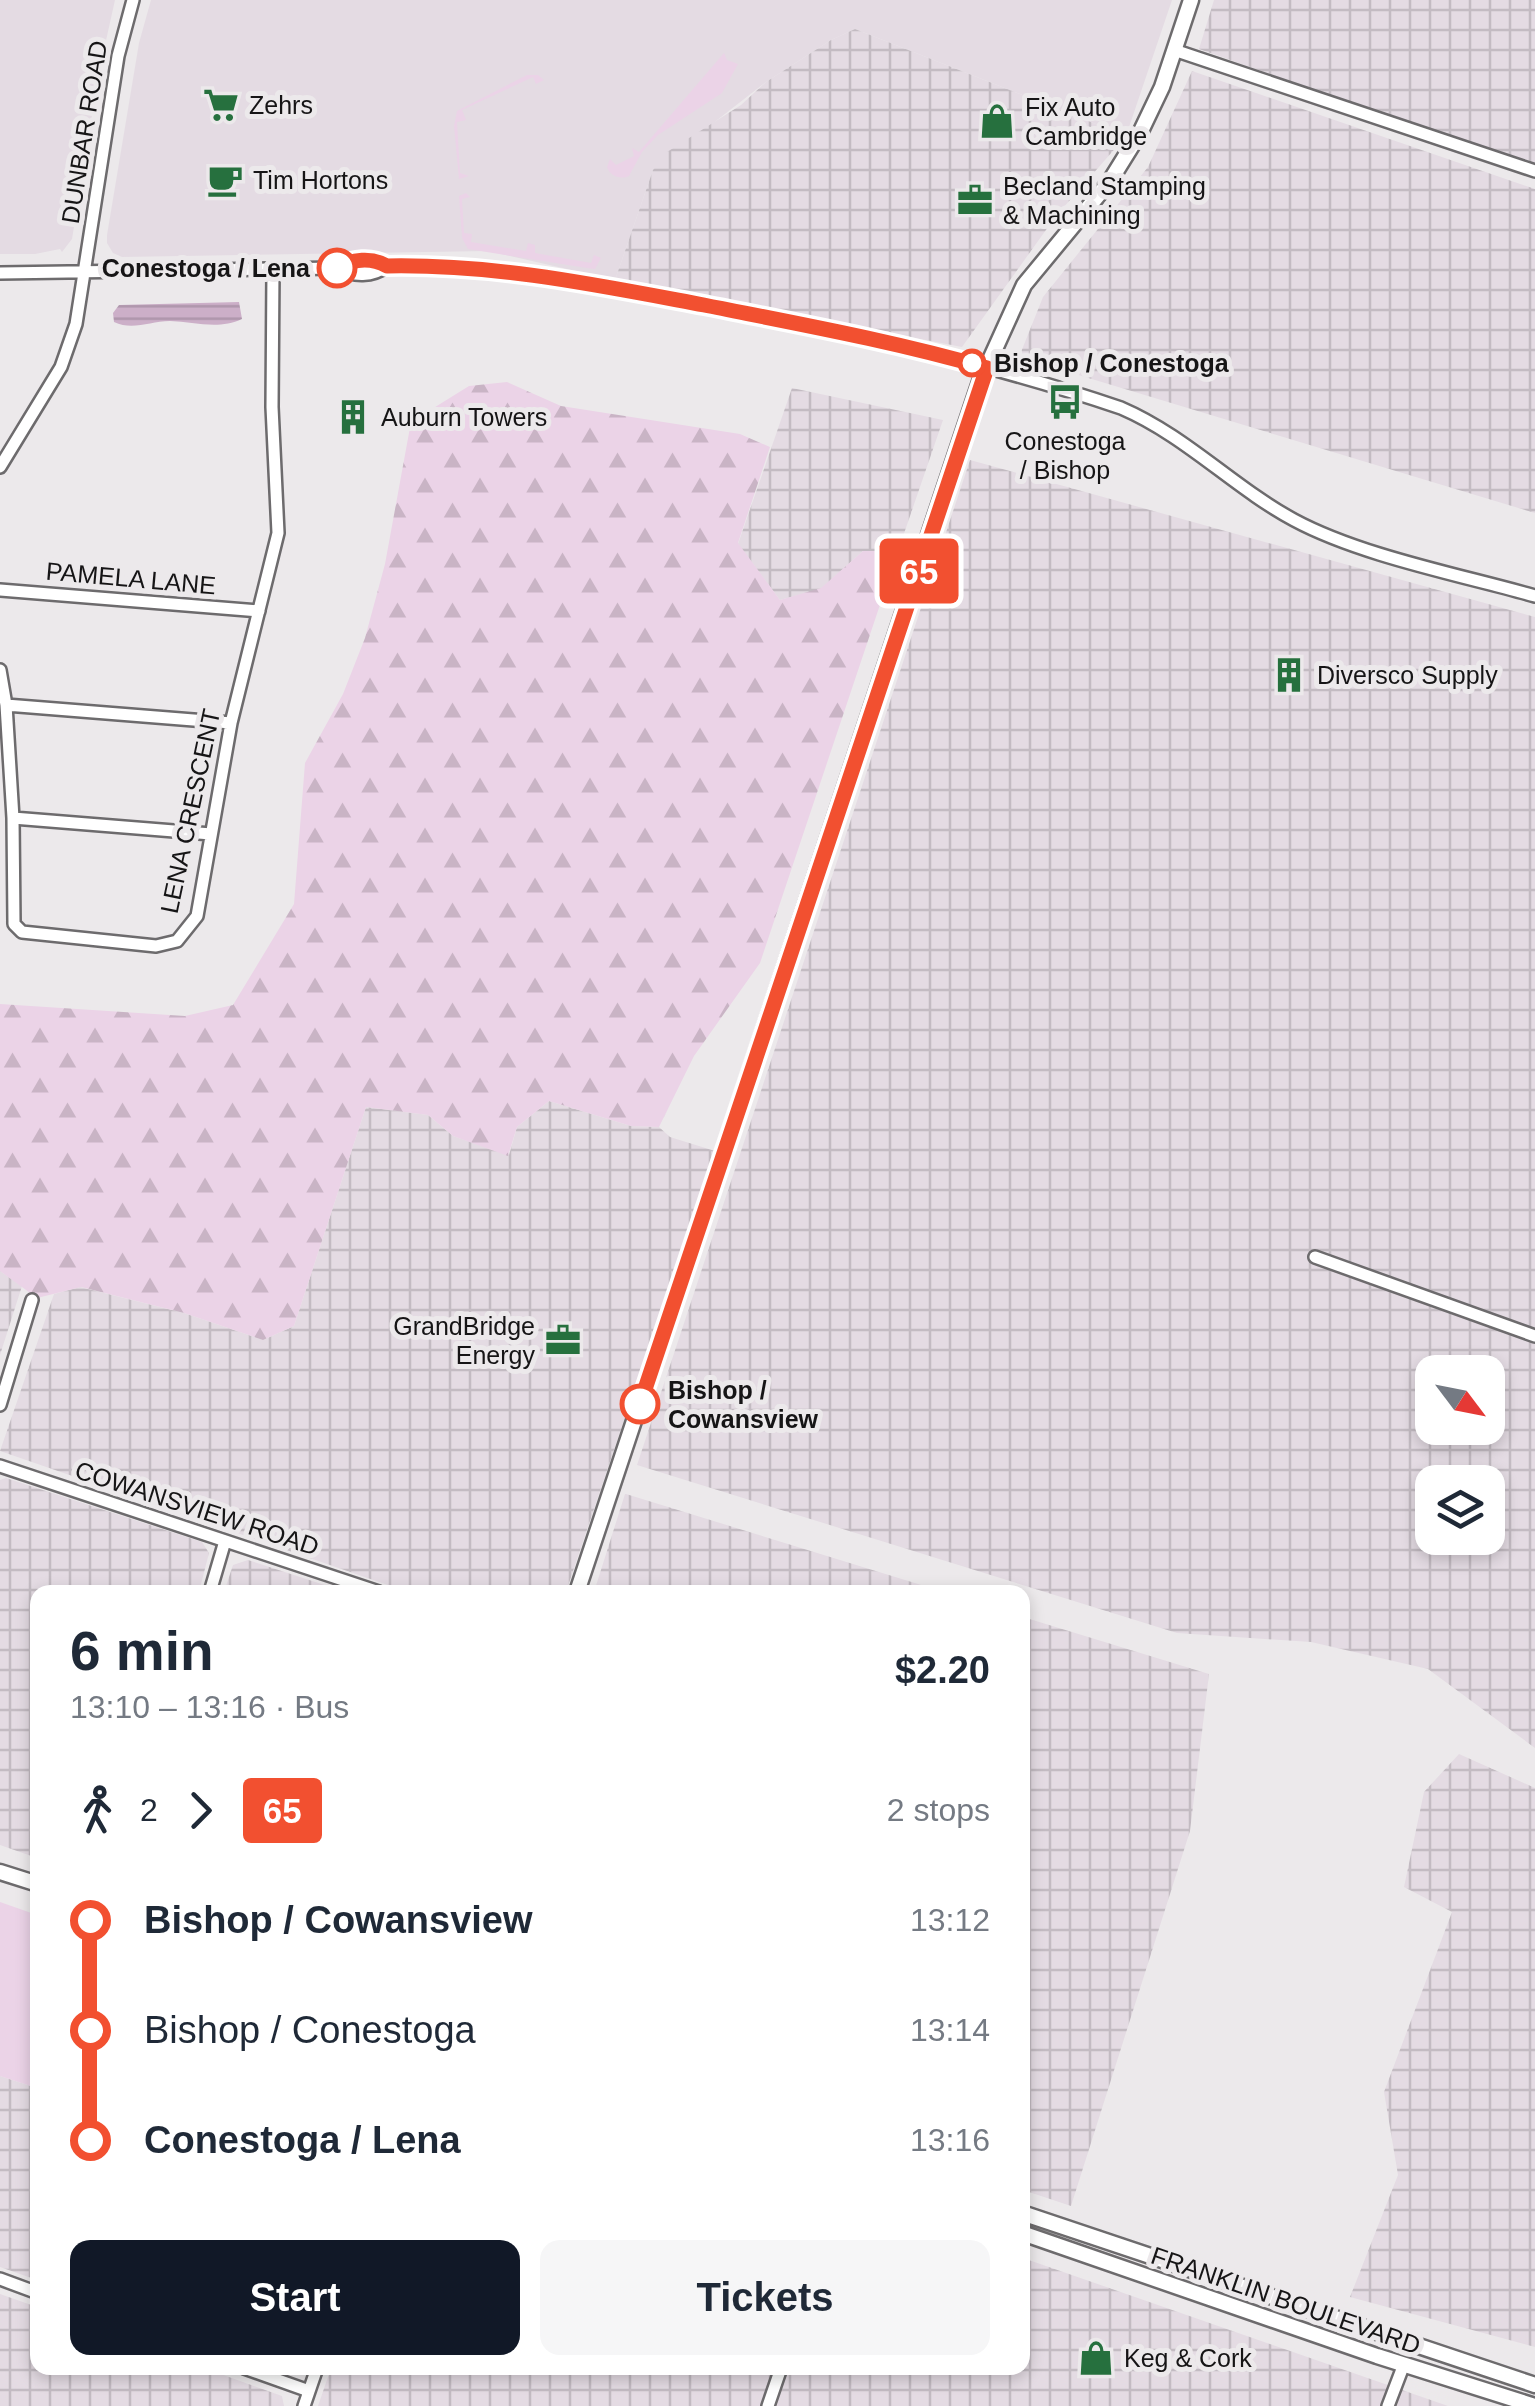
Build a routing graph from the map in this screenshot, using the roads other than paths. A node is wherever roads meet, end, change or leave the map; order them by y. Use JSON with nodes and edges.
{"nodes":[{"id":1,"x":133,"y":0,"type":"edge"},
{"id":2,"x":1191,"y":0,"type":"edge"},
{"id":3,"x":1174,"y":50,"type":"junction"},
{"id":4,"x":1535,"y":171,"type":"edge"},
{"id":5,"x":272,"y":269,"type":"junction"},
{"id":6,"x":84,"y":272,"type":"junction"},
{"id":7,"x":0,"y":273,"type":"edge"},
{"id":8,"x":987,"y":368,"type":"junction"},
{"id":9,"x":0,"y":467,"type":"edge"},
{"id":10,"x":0,"y":590,"type":"edge"},
{"id":11,"x":1535,"y":596,"type":"edge"},
{"id":12,"x":258,"y":612,"type":"junction"},
{"id":13,"x":0,"y":670,"type":"edge"},
{"id":14,"x":6,"y":705,"type":"junction"},
{"id":15,"x":231,"y":724,"type":"junction"},
{"id":16,"x":14,"y":818,"type":"junction"},
{"id":17,"x":211,"y":834,"type":"junction"},
{"id":18,"x":1315,"y":1257,"type":"dead end"},
{"id":19,"x":32,"y":1300,"type":"dead end"},
{"id":20,"x":1535,"y":1336,"type":"edge"},
{"id":21,"x":0,"y":1405,"type":"edge"},
{"id":22,"x":0,"y":1466,"type":"edge"},
{"id":23,"x":225,"y":1541,"type":"junction"},
{"id":24,"x":212,"y":1585,"type":"edge"},
{"id":25,"x":359,"y":1585,"type":"edge"},
{"id":26,"x":579,"y":1585,"type":"edge"},
{"id":27,"x":0,"y":1872,"type":"edge"},
{"id":28,"x":30,"y":1881,"type":"edge"},
{"id":29,"x":1030,"y":2216,"type":"edge"},
{"id":30,"x":1030,"y":2237,"type":"edge"},
{"id":31,"x":0,"y":2279,"type":"edge"},
{"id":32,"x":30,"y":2289,"type":"edge"},
{"id":33,"x":1404,"y":2364,"type":"junction"},
{"id":34,"x":264,"y":2375,"type":"edge"},
{"id":35,"x":315,"y":2375,"type":"edge"},
{"id":36,"x":779,"y":2375,"type":"edge"},
{"id":37,"x":1535,"y":2386,"type":"edge"},
{"id":38,"x":309,"y":2391,"type":"junction"},
{"id":39,"x":304,"y":2406,"type":"edge"},
{"id":40,"x":768,"y":2406,"type":"edge"},
{"id":41,"x":1388,"y":2406,"type":"edge"},
{"id":42,"x":1535,"y":2406,"type":"edge"}],
"edges":[{"from":1,"to":6,"type":"street","name":"DUNBAR ROAD"},
{"from":2,"to":3,"type":"main road"},
{"from":3,"to":4,"type":"street"},
{"from":3,"to":8,"type":"main road"},
{"from":5,"to":6,"type":"street"},
{"from":5,"to":8,"type":"street"},
{"from":5,"to":12,"type":"street","name":"LENA CRESCENT"},
{"from":6,"to":7,"type":"street"},
{"from":6,"to":9,"type":"street"},
{"from":8,"to":11,"type":"street"},
{"from":8,"to":26,"type":"main road"},
{"from":10,"to":12,"type":"street","name":"PAMELA LANE"},
{"from":12,"to":15,"type":"street","name":"LENA CRESCENT"},
{"from":13,"to":14,"type":"street","name":"LENA CRESCENT"},
{"from":14,"to":15,"type":"street"},
{"from":14,"to":16,"type":"street","name":"LENA CRESCENT"},
{"from":15,"to":17,"type":"street","name":"LENA CRESCENT"},
{"from":16,"to":17,"type":"street"},
{"from":16,"to":17,"type":"street","name":"LENA CRESCENT"},
{"from":18,"to":20,"type":"street"},
{"from":19,"to":21,"type":"street"},
{"from":22,"to":23,"type":"street","name":"COWANSVIEW ROAD"},
{"from":23,"to":24,"type":"street"},
{"from":23,"to":25,"type":"street","name":"COWANSVIEW ROAD"},
{"from":27,"to":28,"type":"main road"},
{"from":29,"to":37,"type":"main road","name":"FRANKLIN BOULEVARD"},
{"from":30,"to":33,"type":"main road","name":"FRANKLIN BOULEVARD"},
{"from":31,"to":32,"type":"street"},
{"from":33,"to":41,"type":"street"},
{"from":33,"to":42,"type":"main road","name":"FRANKLIN BOULEVARD"},
{"from":34,"to":38,"type":"street"},
{"from":35,"to":38,"type":"street"},
{"from":36,"to":40,"type":"street"},
{"from":38,"to":39,"type":"street"}]}
